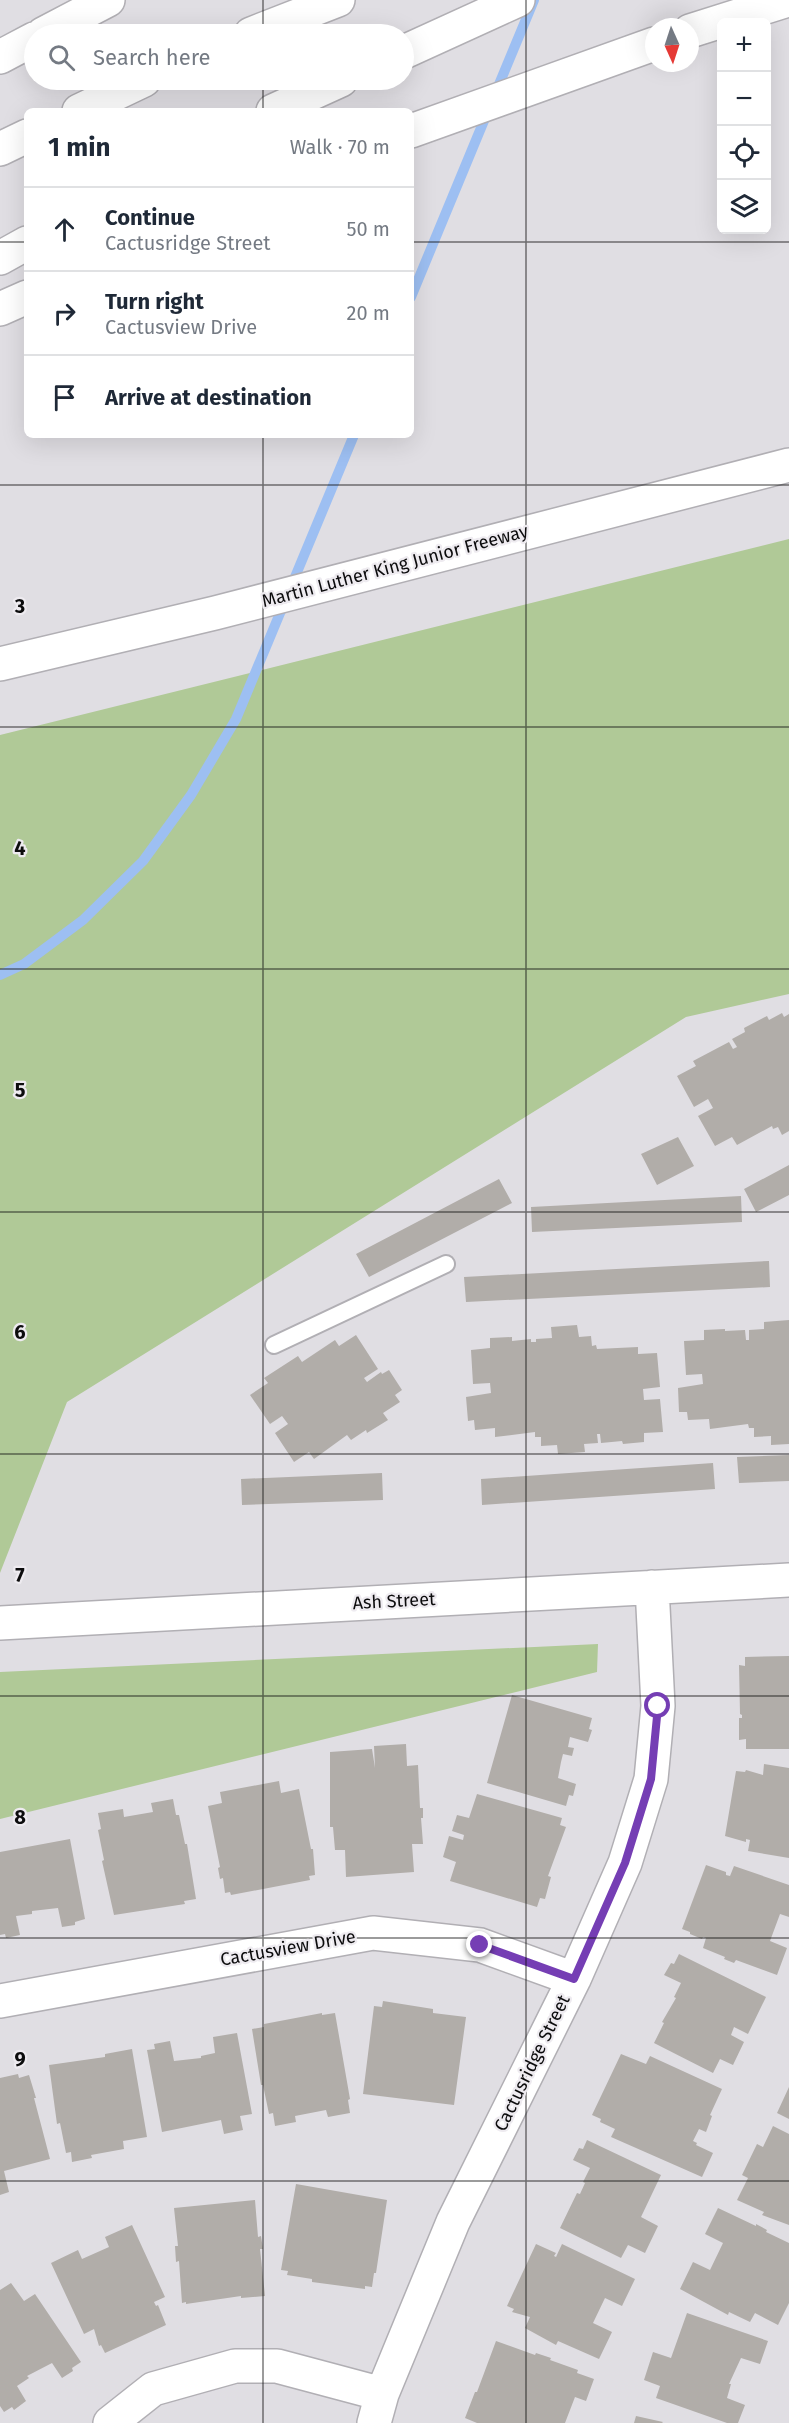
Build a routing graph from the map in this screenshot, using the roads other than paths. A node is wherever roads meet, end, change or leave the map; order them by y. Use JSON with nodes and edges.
{"nodes":[{"id":1,"x":108,"y":0,"type":"edge"},
{"id":2,"x":338,"y":0,"type":"edge"},
{"id":3,"x":518,"y":0,"type":"edge"},
{"id":4,"x":788,"y":0,"type":"edge"},
{"id":5,"x":62,"y":24,"type":"edge"},
{"id":6,"x":277,"y":24,"type":"edge"},
{"id":7,"x":699,"y":28,"type":"edge"},
{"id":8,"x":24,"y":44,"type":"edge"},
{"id":9,"x":417,"y":46,"type":"edge"},
{"id":10,"x":645,"y":47,"type":"edge"},
{"id":11,"x":0,"y":57,"type":"edge"},
{"id":12,"x":123,"y":90,"type":"edge"},
{"id":13,"x":319,"y":90,"type":"edge"},
{"id":14,"x":85,"y":108,"type":"edge"},
{"id":15,"x":280,"y":108,"type":"edge"},
{"id":16,"x":414,"y":130,"type":"edge"},
{"id":17,"x":24,"y":137,"type":"edge"},
{"id":18,"x":0,"y":149,"type":"edge"},
{"id":19,"x":24,"y":245,"type":"edge"},
{"id":20,"x":0,"y":258,"type":"edge"},
{"id":21,"x":24,"y":298,"type":"edge"},
{"id":22,"x":0,"y":309,"type":"edge"},
{"id":23,"x":789,"y":465,"type":"edge"},
{"id":24,"x":0,"y":664,"type":"edge"},
{"id":25,"x":446,"y":1264,"type":"dead end"},
{"id":26,"x":274,"y":1345,"type":"dead end"},
{"id":27,"x":789,"y":1580,"type":"edge"},
{"id":28,"x":652,"y":1587,"type":"junction"},
{"id":29,"x":0,"y":1623,"type":"edge"},
{"id":30,"x":574,"y":1979,"type":"junction"},
{"id":31,"x":0,"y":2001,"type":"edge"},
{"id":32,"x":378,"y":2409,"type":"edge"},
{"id":33,"x":110,"y":2423,"type":"edge"}],
"edges":[{"from":1,"to":5,"type":"main road"},
{"from":2,"to":6,"type":"main road"},
{"from":3,"to":9,"type":"main road"},
{"from":4,"to":7,"type":"main road"},
{"from":8,"to":11,"type":"main road"},
{"from":10,"to":16,"type":"main road"},
{"from":12,"to":14,"type":"main road"},
{"from":13,"to":15,"type":"main road"},
{"from":17,"to":18,"type":"main road"},
{"from":19,"to":20,"type":"main road"},
{"from":21,"to":22,"type":"main road"},
{"from":23,"to":24,"type":"main road","name":"Martin Luther King Junior Freeway"},
{"from":25,"to":26,"type":"lane"},
{"from":27,"to":28,"type":"main road","name":"Ash Street"},
{"from":28,"to":29,"type":"main road","name":"Ash Street"},
{"from":28,"to":30,"type":"main road","name":"Cactusridge Street"},
{"from":30,"to":31,"type":"main road","name":"Cactusview Drive"},
{"from":30,"to":32,"type":"main road","name":"Cactusridge Street"},
{"from":32,"to":33,"type":"main road"}]}
